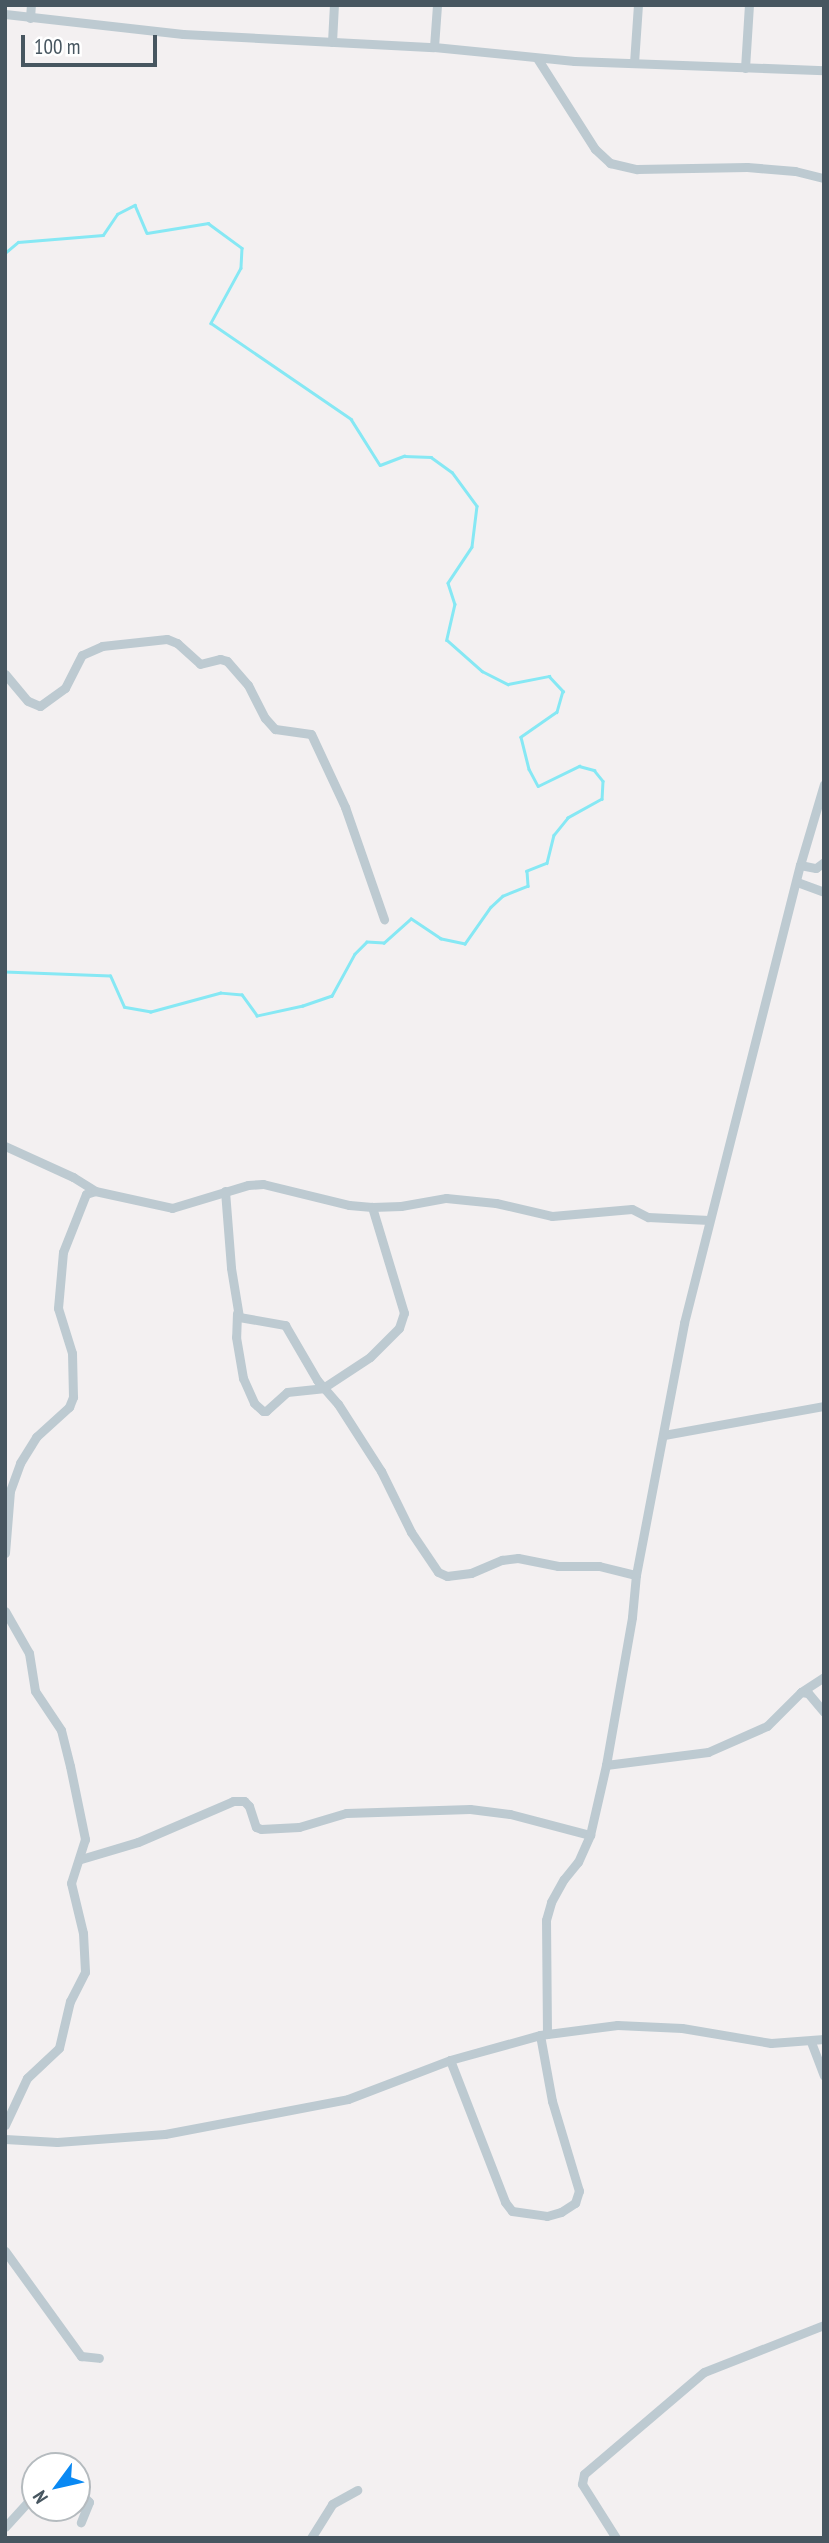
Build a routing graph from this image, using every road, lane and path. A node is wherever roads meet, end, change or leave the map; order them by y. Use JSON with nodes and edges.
{"nodes":[{"id":1,"x":31,"y":5,"type":"edge"},
{"id":2,"x":334,"y":5,"type":"edge"},
{"id":3,"x":437,"y":5,"type":"edge"},
{"id":4,"x":638,"y":5,"type":"edge"},
{"id":5,"x":749,"y":5,"type":"edge"},
{"id":6,"x":5,"y":14,"type":"edge"},
{"id":7,"x":30,"y":18,"type":"junction"},
{"id":8,"x":332,"y":42,"type":"junction"},
{"id":9,"x":434,"y":47,"type":"junction"},
{"id":10,"x":537,"y":58,"type":"junction"},
{"id":11,"x":634,"y":63,"type":"junction"},
{"id":12,"x":745,"y":68,"type":"junction"},
{"id":13,"x":824,"y":70,"type":"edge"},
{"id":14,"x":824,"y":178,"type":"edge"},
{"id":15,"x":5,"y":674,"type":"edge"},
{"id":16,"x":824,"y":785,"type":"edge"},
{"id":17,"x":824,"y":862,"type":"edge"},
{"id":18,"x":800,"y":865,"type":"junction"},
{"id":19,"x":796,"y":882,"type":"junction"},
{"id":20,"x":824,"y":892,"type":"edge"},
{"id":21,"x":384,"y":919,"type":"dead end"},
{"id":22,"x":5,"y":1146,"type":"edge"},
{"id":23,"x":95,"y":1191,"type":"junction"},
{"id":24,"x":225,"y":1191,"type":"junction"},
{"id":25,"x":372,"y":1207,"type":"junction"},
{"id":26,"x":709,"y":1220,"type":"junction"},
{"id":27,"x":237,"y":1312,"type":"junction"},
{"id":28,"x":323,"y":1388,"type":"junction"},
{"id":29,"x":824,"y":1406,"type":"edge"},
{"id":30,"x":664,"y":1435,"type":"junction"},
{"id":31,"x":5,"y":1553,"type":"edge"},
{"id":32,"x":636,"y":1575,"type":"junction"},
{"id":33,"x":5,"y":1611,"type":"edge"},
{"id":34,"x":824,"y":1677,"type":"edge"},
{"id":35,"x":801,"y":1692,"type":"junction"},
{"id":36,"x":824,"y":1712,"type":"edge"},
{"id":37,"x":606,"y":1765,"type":"junction"},
{"id":38,"x":590,"y":1836,"type":"junction"},
{"id":39,"x":80,"y":1859,"type":"junction"},
{"id":40,"x":543,"y":2035,"type":"junction"},
{"id":41,"x":824,"y":2039,"type":"edge"},
{"id":42,"x":811,"y":2042,"type":"junction"},
{"id":43,"x":450,"y":2060,"type":"junction"},
{"id":44,"x":824,"y":2076,"type":"edge"},
{"id":45,"x":5,"y":2125,"type":"edge"},
{"id":46,"x":5,"y":2139,"type":"edge"},
{"id":47,"x":5,"y":2251,"type":"edge"},
{"id":48,"x":824,"y":2325,"type":"edge"},
{"id":49,"x":99,"y":2358,"type":"dead end"},
{"id":50,"x":357,"y":2490,"type":"dead end"},
{"id":51,"x":21,"y":2509,"type":"edge"},
{"id":52,"x":5,"y":2527,"type":"edge"},
{"id":53,"x":311,"y":2538,"type":"edge"},
{"id":54,"x":616,"y":2538,"type":"edge"}],
"edges":[{"from":1,"to":7,"type":"street"},
{"from":2,"to":8,"type":"street"},
{"from":3,"to":9,"type":"street"},
{"from":4,"to":11,"type":"street"},
{"from":5,"to":12,"type":"street"},
{"from":6,"to":7,"type":"street"},
{"from":7,"to":8,"type":"street"},
{"from":8,"to":9,"type":"street"},
{"from":9,"to":10,"type":"street"},
{"from":10,"to":11,"type":"street"},
{"from":10,"to":14,"type":"street"},
{"from":11,"to":12,"type":"street"},
{"from":12,"to":13,"type":"street"},
{"from":15,"to":21,"type":"street"},
{"from":16,"to":18,"type":"street"},
{"from":17,"to":18,"type":"street"},
{"from":18,"to":19,"type":"street"},
{"from":19,"to":20,"type":"street"},
{"from":19,"to":26,"type":"street"},
{"from":22,"to":23,"type":"street"},
{"from":23,"to":24,"type":"street"},
{"from":23,"to":31,"type":"street"},
{"from":24,"to":25,"type":"street"},
{"from":24,"to":27,"type":"street"},
{"from":25,"to":26,"type":"street"},
{"from":25,"to":28,"type":"street"},
{"from":26,"to":30,"type":"street"},
{"from":27,"to":28,"type":"street"},
{"from":27,"to":28,"type":"street"},
{"from":28,"to":32,"type":"street"},
{"from":29,"to":30,"type":"street"},
{"from":30,"to":32,"type":"street"},
{"from":32,"to":37,"type":"street"},
{"from":33,"to":39,"type":"street"},
{"from":34,"to":35,"type":"street"},
{"from":35,"to":36,"type":"street"},
{"from":35,"to":37,"type":"street"},
{"from":37,"to":38,"type":"street"},
{"from":38,"to":39,"type":"street"},
{"from":38,"to":40,"type":"street"},
{"from":39,"to":45,"type":"street"},
{"from":40,"to":42,"type":"street"},
{"from":40,"to":43,"type":"street"},
{"from":40,"to":43,"type":"street"},
{"from":41,"to":42,"type":"street"},
{"from":42,"to":44,"type":"street"},
{"from":43,"to":46,"type":"street"},
{"from":47,"to":49,"type":"street"},
{"from":48,"to":54,"type":"street"},
{"from":50,"to":53,"type":"street"},
{"from":51,"to":52,"type":"street"}]}
